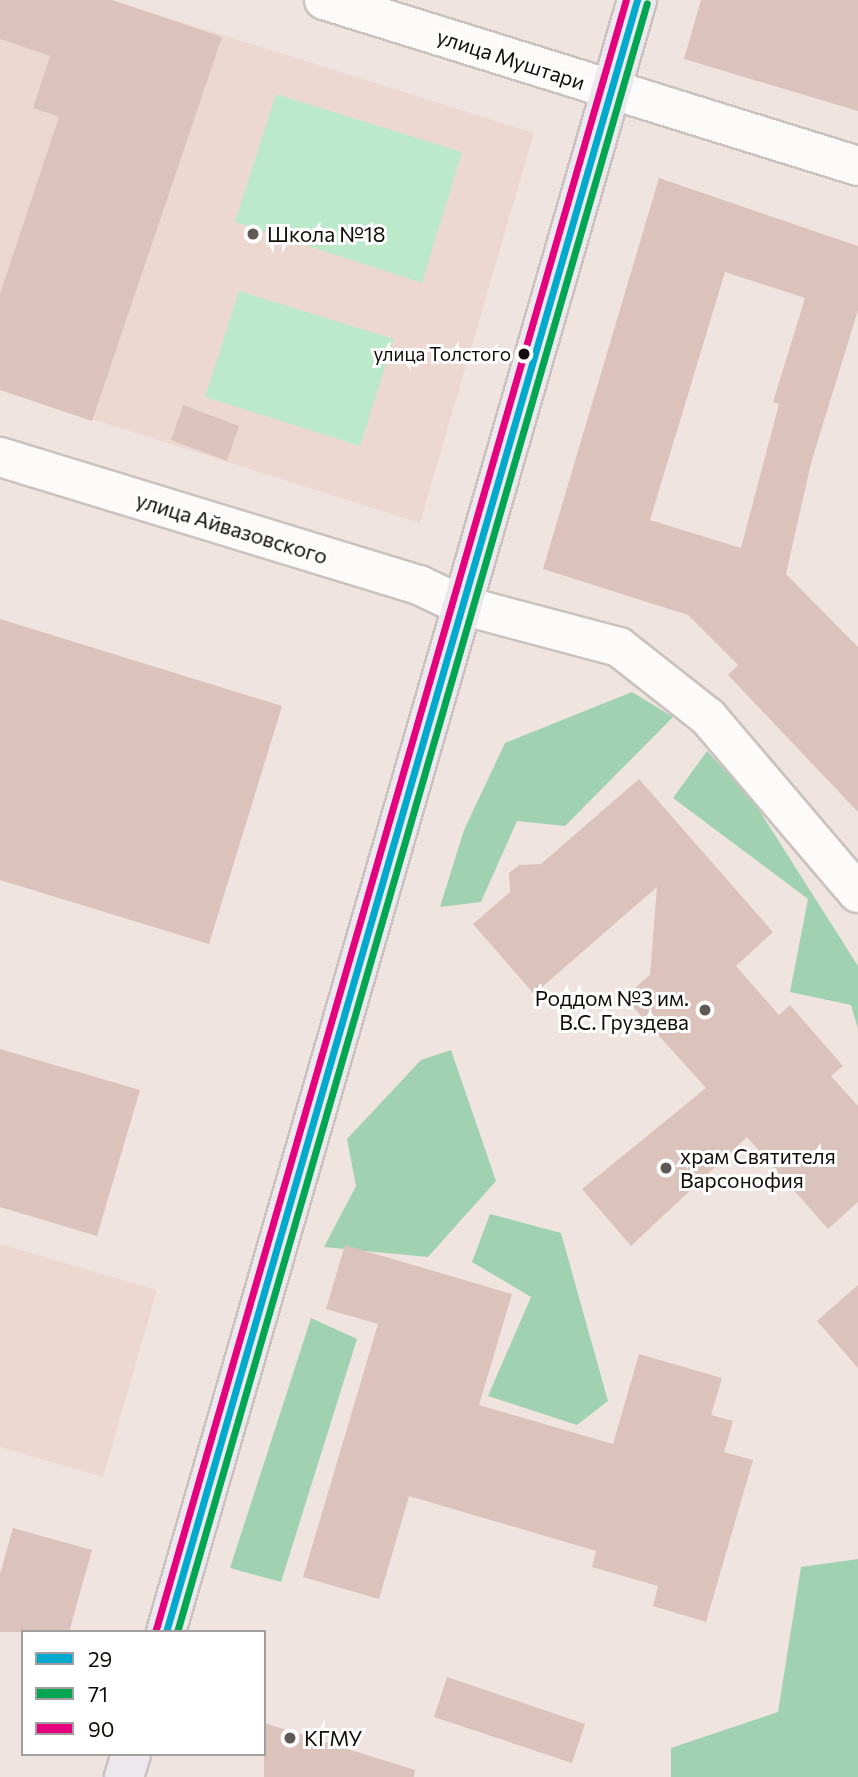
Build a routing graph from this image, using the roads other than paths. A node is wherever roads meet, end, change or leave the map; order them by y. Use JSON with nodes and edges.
{"nodes":[{"id":1,"x":324,"y":0,"type":"edge"},
{"id":2,"x":637,"y":0,"type":"edge"},
{"id":3,"x":611,"y":91,"type":"junction"},
{"id":4,"x":858,"y":166,"type":"edge"},
{"id":5,"x":0,"y":457,"type":"edge"},
{"id":6,"x":461,"y":605,"type":"junction"},
{"id":7,"x":858,"y":892,"type":"edge"},
{"id":8,"x":167,"y":1630,"type":"edge"},
{"id":9,"x":130,"y":1756,"type":"edge"},
{"id":10,"x":124,"y":1777,"type":"edge"}],
"edges":[{"from":1,"to":3,"type":"street","name":"улица Муштари"},
{"from":2,"to":3,"type":"main road"},
{"from":3,"to":4,"type":"street","name":"улица Муштари"},
{"from":3,"to":6,"type":"main road"},
{"from":5,"to":6,"type":"street","name":"улица Айвазовского"},
{"from":6,"to":7,"type":"street"},
{"from":6,"to":8,"type":"main road"},
{"from":9,"to":10,"type":"main road"}]}
